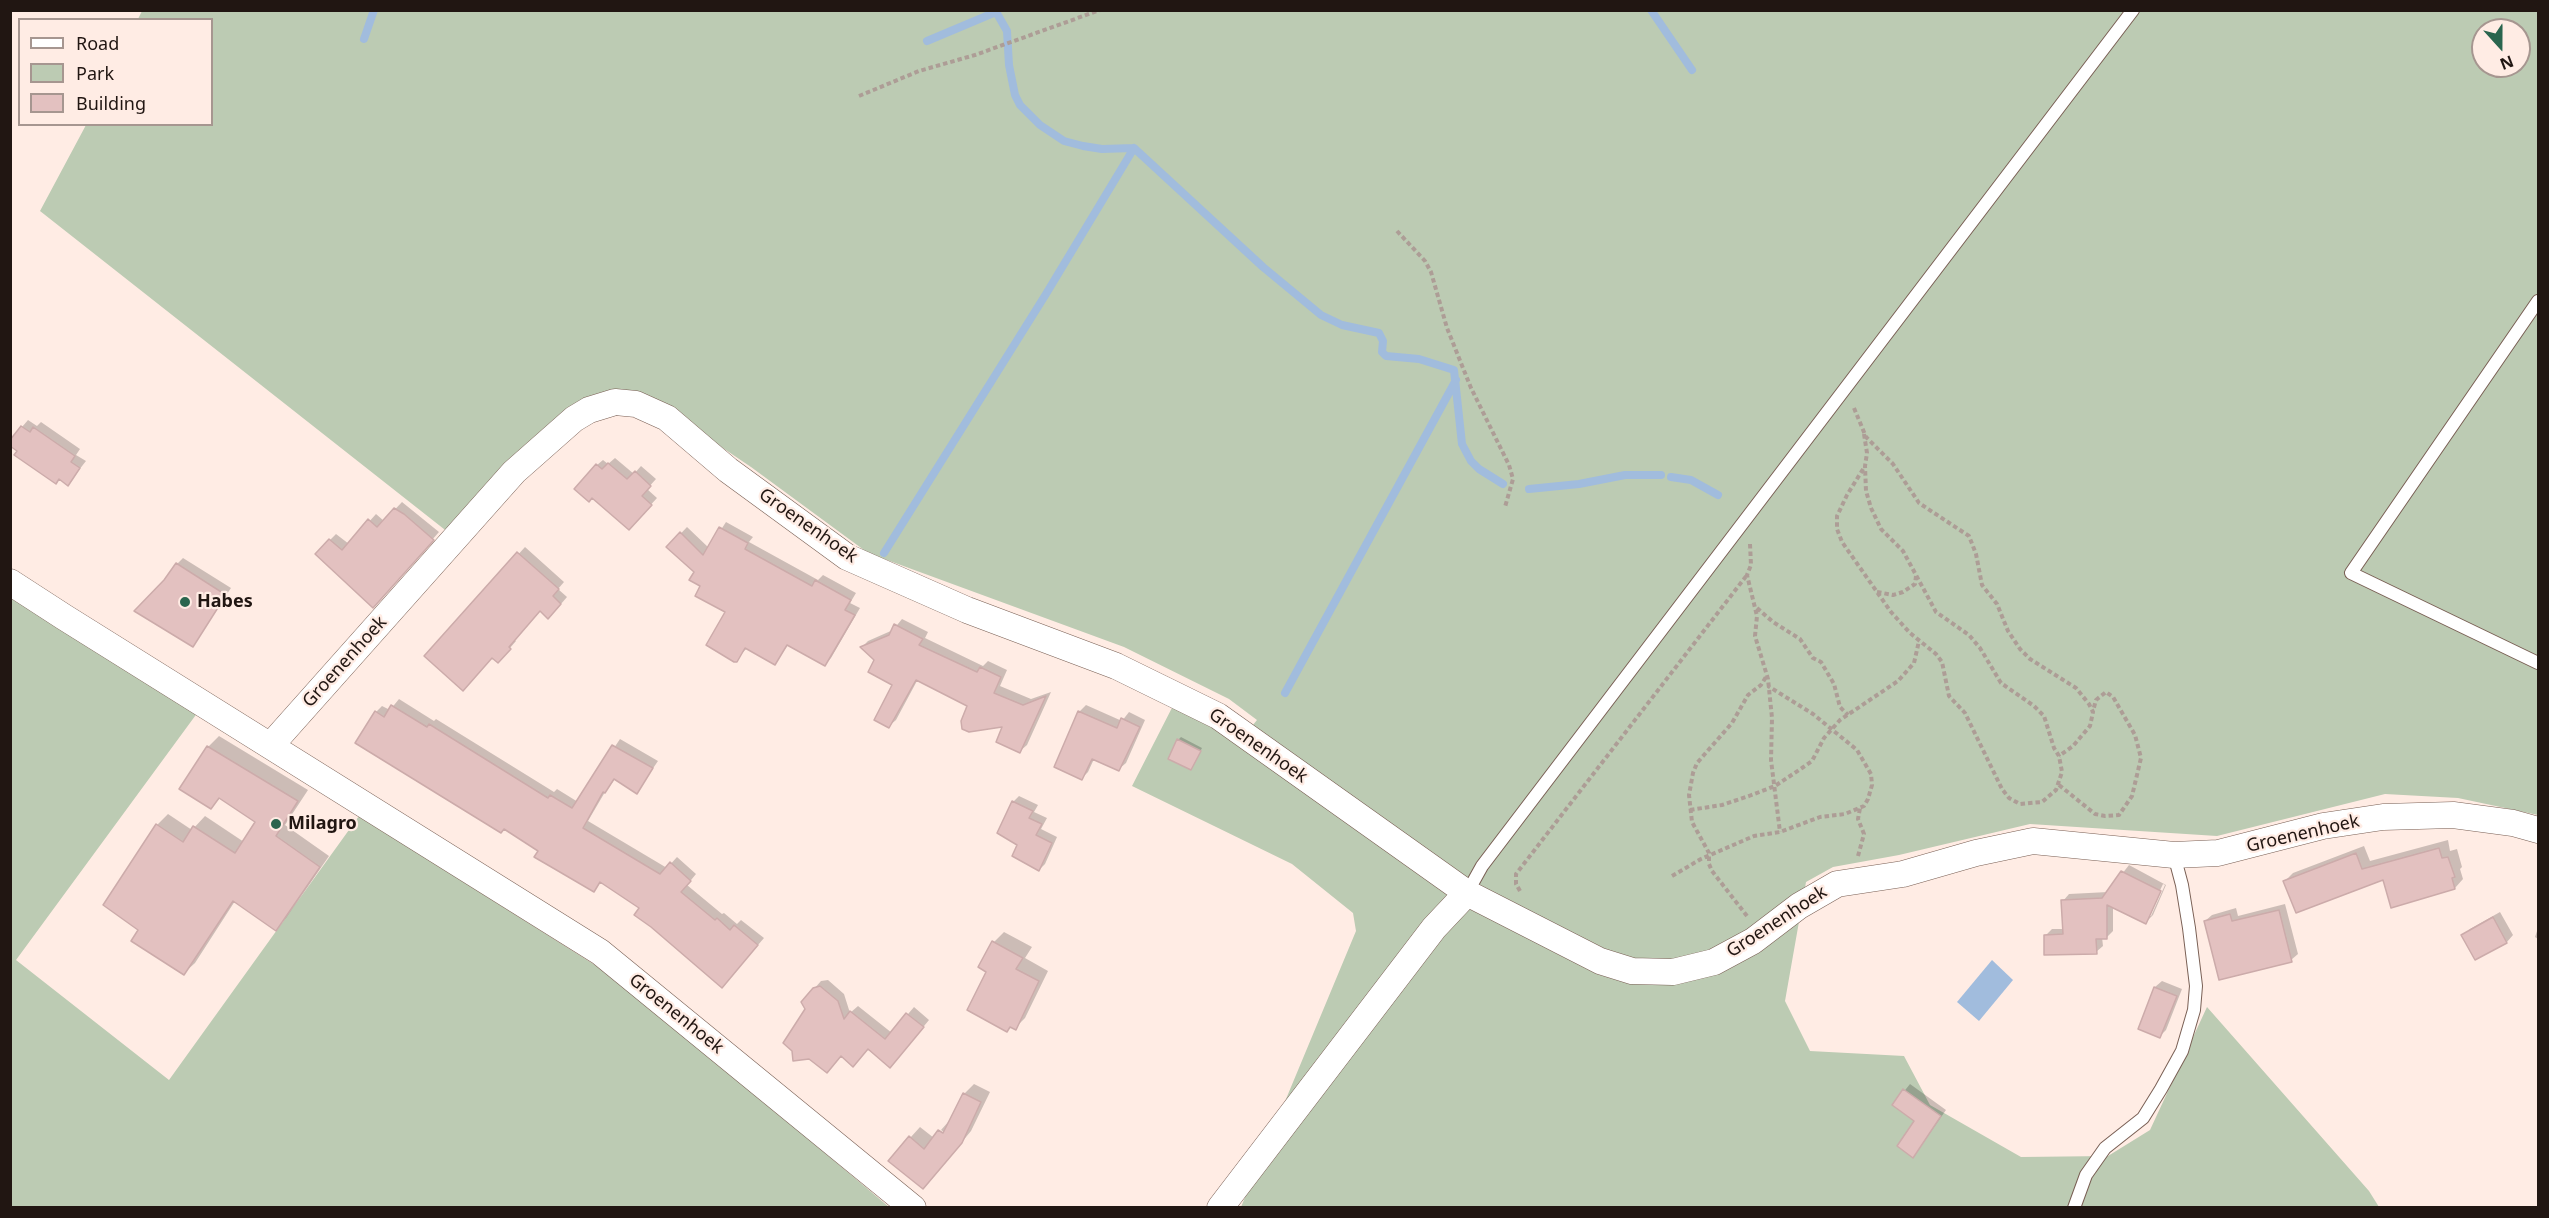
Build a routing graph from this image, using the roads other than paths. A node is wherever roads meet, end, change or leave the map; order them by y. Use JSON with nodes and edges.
{"nodes":[{"id":1,"x":2133,"y":10,"type":"edge"},
{"id":2,"x":2538,"y":301,"type":"edge"},
{"id":3,"x":10,"y":582,"type":"edge"},
{"id":4,"x":2538,"y":663,"type":"edge"},
{"id":5,"x":271,"y":745,"type":"junction"},
{"id":6,"x":2538,"y":830,"type":"edge"},
{"id":7,"x":2174,"y":855,"type":"junction"},
{"id":8,"x":1467,"y":893,"type":"junction"},
{"id":9,"x":913,"y":1208,"type":"edge"},
{"id":10,"x":1220,"y":1208,"type":"edge"},
{"id":11,"x":2074,"y":1208,"type":"edge"}],
"edges":[{"from":1,"to":8,"type":"lane"},
{"from":2,"to":4,"type":"lane"},
{"from":3,"to":5,"type":"street","name":"Groenenhoek"},
{"from":5,"to":8,"type":"street","name":"Groenenhoek"},
{"from":5,"to":9,"type":"street","name":"Groenenhoek"},
{"from":6,"to":7,"type":"street","name":"Groenenhoek"},
{"from":7,"to":8,"type":"street","name":"Groenenhoek"},
{"from":7,"to":11,"type":"lane"},
{"from":8,"to":10,"type":"street"}]}
